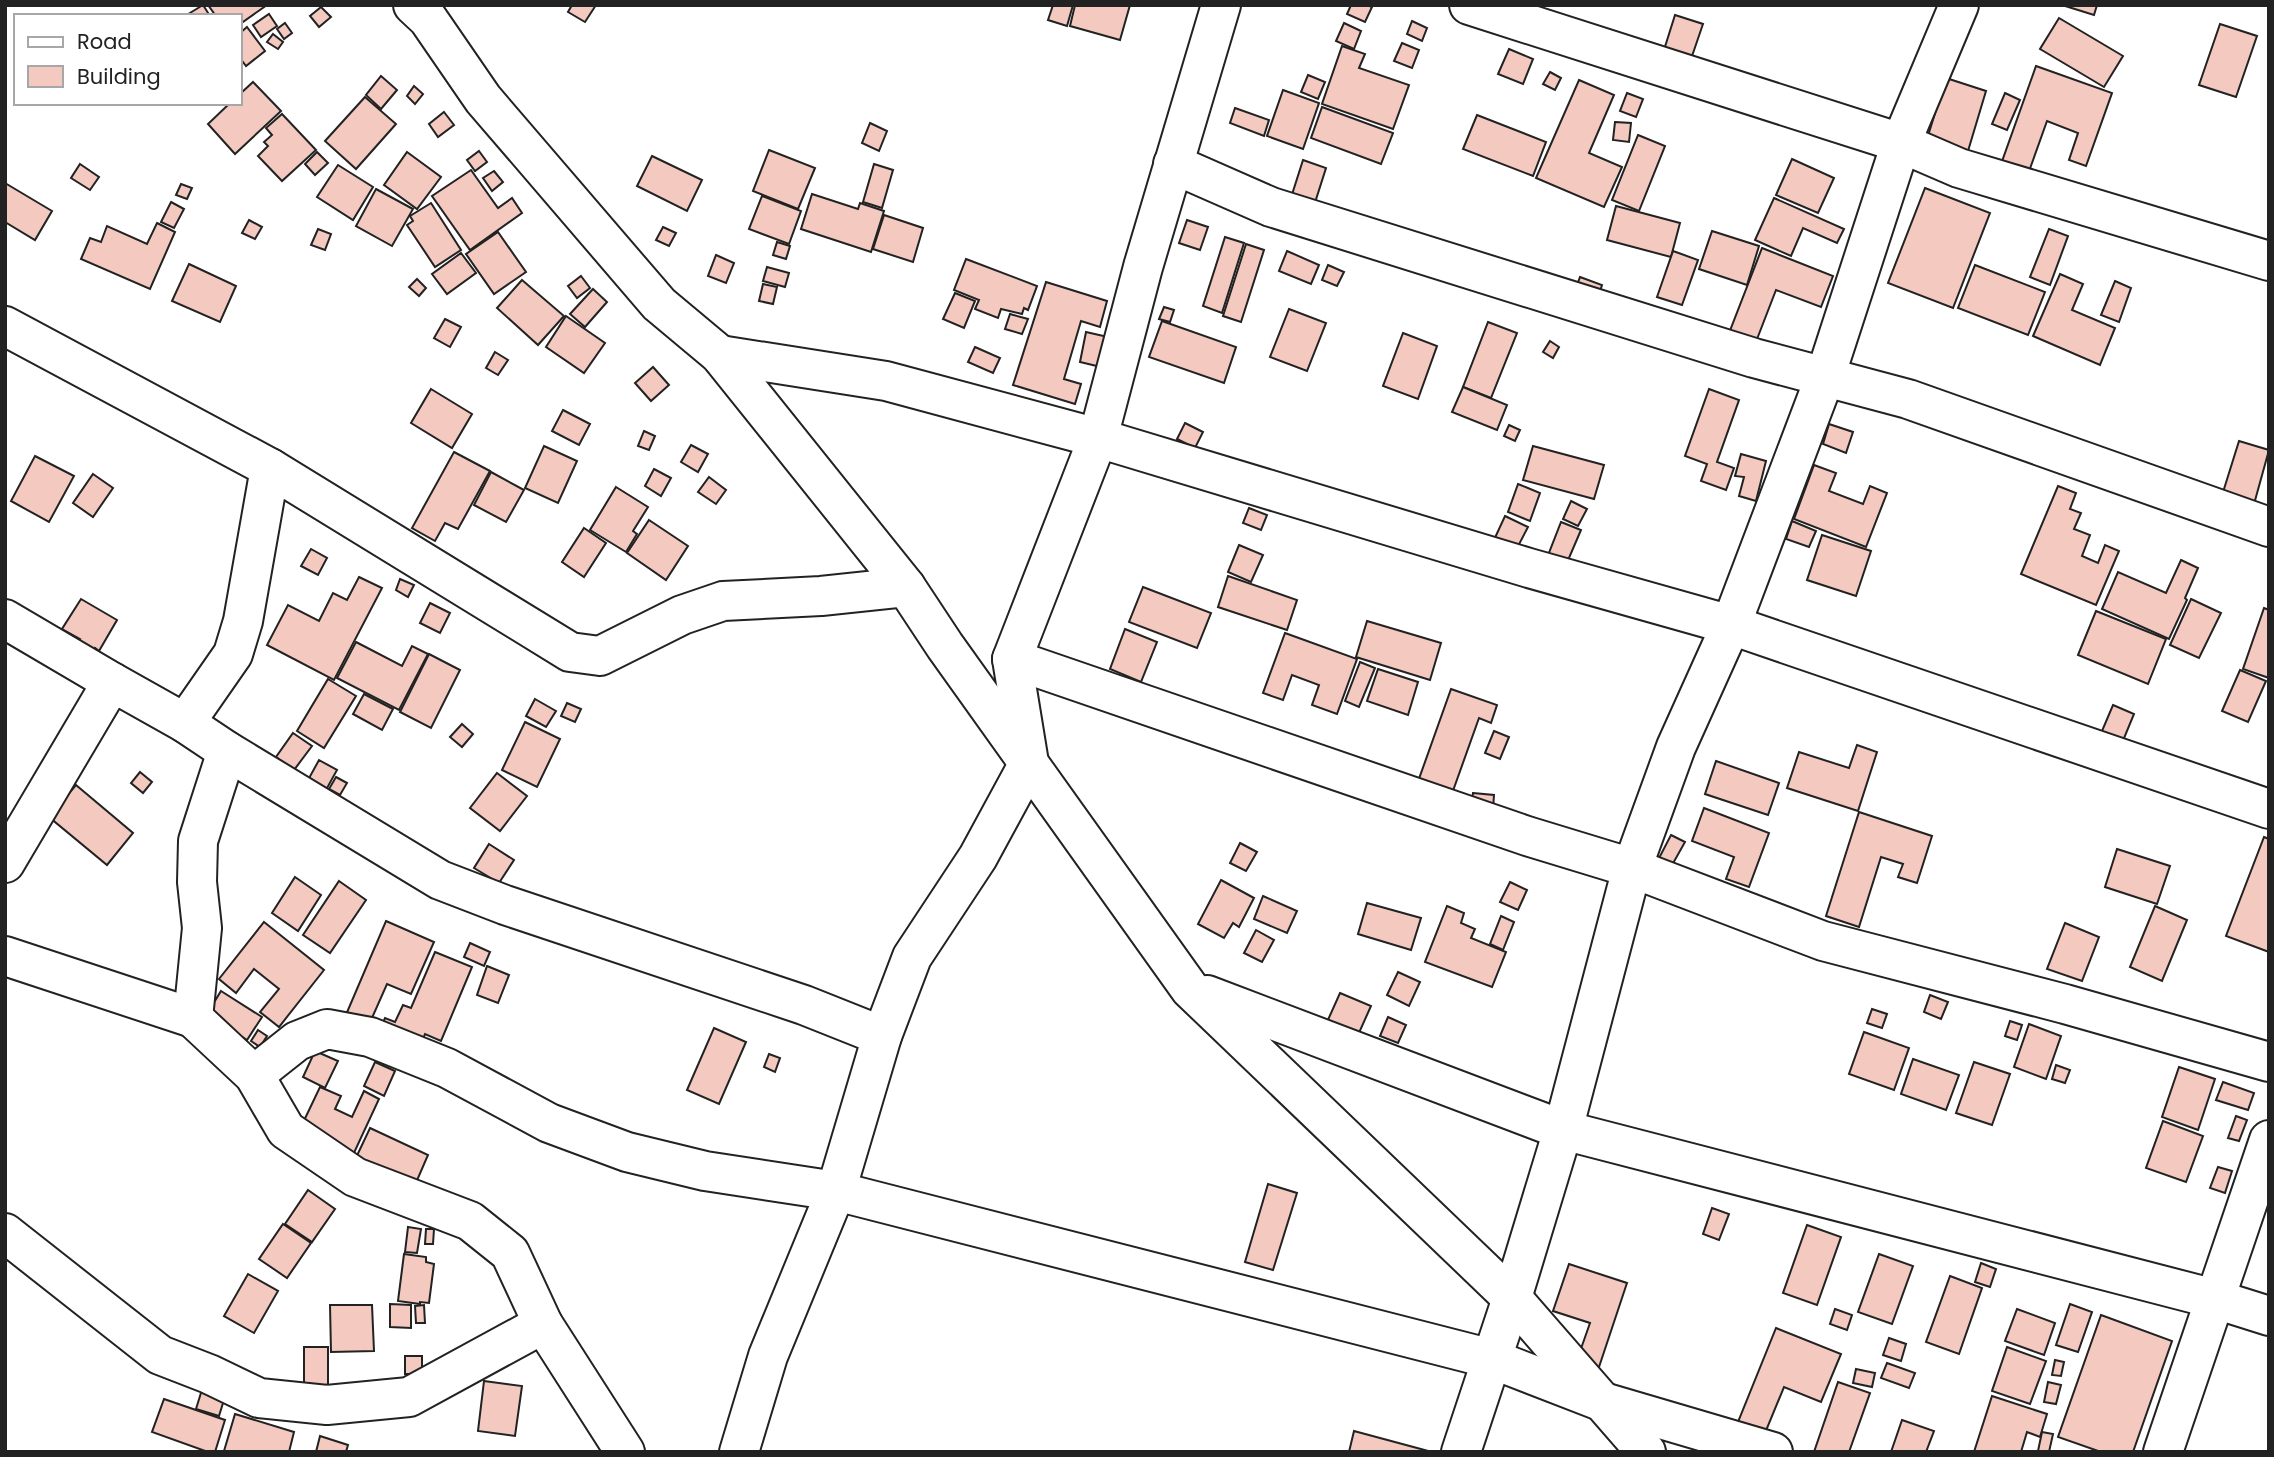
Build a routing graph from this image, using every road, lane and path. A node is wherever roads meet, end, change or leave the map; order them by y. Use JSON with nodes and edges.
{"nodes":[{"id":1,"x":1221,"y":5,"type":"edge"},
{"id":2,"x":1469,"y":5,"type":"edge"},
{"id":3,"x":1959,"y":5,"type":"edge"},
{"id":4,"x":428,"y":10,"type":"edge"},
{"id":5,"x":1901,"y":143,"type":"junction"},
{"id":6,"x":1173,"y":163,"type":"junction"},
{"id":7,"x":2269,"y":261,"type":"edge"},
{"id":8,"x":5,"y":326,"type":"edge"},
{"id":9,"x":720,"y":355,"type":"junction"},
{"id":10,"x":1825,"y":377,"type":"junction"},
{"id":11,"x":1098,"y":438,"type":"junction"},
{"id":12,"x":270,"y":468,"type":"junction"},
{"id":13,"x":2269,"y":527,"type":"edge"},
{"id":14,"x":906,"y":587,"type":"junction"},
{"id":15,"x":5,"y":619,"type":"edge"},
{"id":16,"x":1731,"y":625,"type":"junction"},
{"id":17,"x":1012,"y":659,"type":"junction"},
{"id":18,"x":112,"y":682,"type":"junction"},
{"id":19,"x":184,"y":723,"type":"junction"},
{"id":20,"x":227,"y":751,"type":"junction"},
{"id":21,"x":1029,"y":763,"type":"junction"},
{"id":22,"x":2269,"y":809,"type":"edge"},
{"id":23,"x":5,"y":863,"type":"edge"},
{"id":24,"x":1632,"y":868,"type":"junction"},
{"id":25,"x":5,"y":956,"type":"edge"},
{"id":26,"x":1190,"y":989,"type":"junction"},
{"id":27,"x":193,"y":1018,"type":"junction"},
{"id":28,"x":882,"y":1036,"type":"junction"},
{"id":29,"x":2269,"y":1062,"type":"edge"},
{"id":30,"x":254,"y":1075,"type":"junction"},
{"id":31,"x":1563,"y":1130,"type":"junction"},
{"id":32,"x":2269,"y":1140,"type":"edge"},
{"id":33,"x":836,"y":1191,"type":"junction"},
{"id":34,"x":5,"y":1233,"type":"edge"},
{"id":35,"x":1512,"y":1298,"type":"junction"},
{"id":36,"x":2215,"y":1299,"type":"junction"},
{"id":37,"x":2269,"y":1316,"type":"edge"},
{"id":38,"x":543,"y":1324,"type":"junction"},
{"id":39,"x":1492,"y":1359,"type":"junction"},
{"id":40,"x":1603,"y":1402,"type":"junction"},
{"id":41,"x":625,"y":1452,"type":"edge"},
{"id":42,"x":740,"y":1452,"type":"edge"},
{"id":43,"x":1461,"y":1452,"type":"edge"},
{"id":44,"x":1646,"y":1452,"type":"edge"},
{"id":45,"x":1773,"y":1452,"type":"edge"},
{"id":46,"x":2163,"y":1452,"type":"edge"}],
"edges":[{"from":1,"to":6,"type":"street"},
{"from":2,"to":5,"type":"street"},
{"from":3,"to":5,"type":"street"},
{"from":4,"to":9,"type":"street"},
{"from":5,"to":7,"type":"street"},
{"from":5,"to":10,"type":"street"},
{"from":6,"to":10,"type":"street"},
{"from":6,"to":11,"type":"street"},
{"from":8,"to":12,"type":"street"},
{"from":9,"to":11,"type":"street"},
{"from":9,"to":14,"type":"street"},
{"from":10,"to":13,"type":"street"},
{"from":10,"to":16,"type":"street"},
{"from":11,"to":16,"type":"street"},
{"from":11,"to":17,"type":"street"},
{"from":12,"to":14,"type":"street"},
{"from":12,"to":19,"type":"street"},
{"from":14,"to":21,"type":"street"},
{"from":15,"to":18,"type":"street"},
{"from":16,"to":22,"type":"street"},
{"from":16,"to":24,"type":"street"},
{"from":17,"to":21,"type":"street"},
{"from":17,"to":24,"type":"street"},
{"from":18,"to":19,"type":"street"},
{"from":18,"to":23,"type":"street"},
{"from":19,"to":20,"type":"street"},
{"from":20,"to":27,"type":"street"},
{"from":20,"to":28,"type":"street"},
{"from":21,"to":26,"type":"street"},
{"from":21,"to":28,"type":"street"},
{"from":24,"to":29,"type":"street"},
{"from":24,"to":31,"type":"street"},
{"from":25,"to":27,"type":"street"},
{"from":26,"to":31,"type":"street"},
{"from":26,"to":35,"type":"street"},
{"from":27,"to":30,"type":"street"},
{"from":28,"to":33,"type":"street"},
{"from":30,"to":33,"type":"street"},
{"from":30,"to":38,"type":"street"},
{"from":31,"to":35,"type":"street"},
{"from":31,"to":36,"type":"street"},
{"from":32,"to":36,"type":"street"},
{"from":33,"to":39,"type":"street"},
{"from":33,"to":42,"type":"street"},
{"from":34,"to":38,"type":"street"},
{"from":35,"to":39,"type":"street"},
{"from":35,"to":40,"type":"street"},
{"from":36,"to":37,"type":"street"},
{"from":36,"to":46,"type":"street"},
{"from":38,"to":41,"type":"street"},
{"from":39,"to":40,"type":"street"},
{"from":39,"to":43,"type":"street"},
{"from":40,"to":44,"type":"street"},
{"from":40,"to":45,"type":"street"}]}
